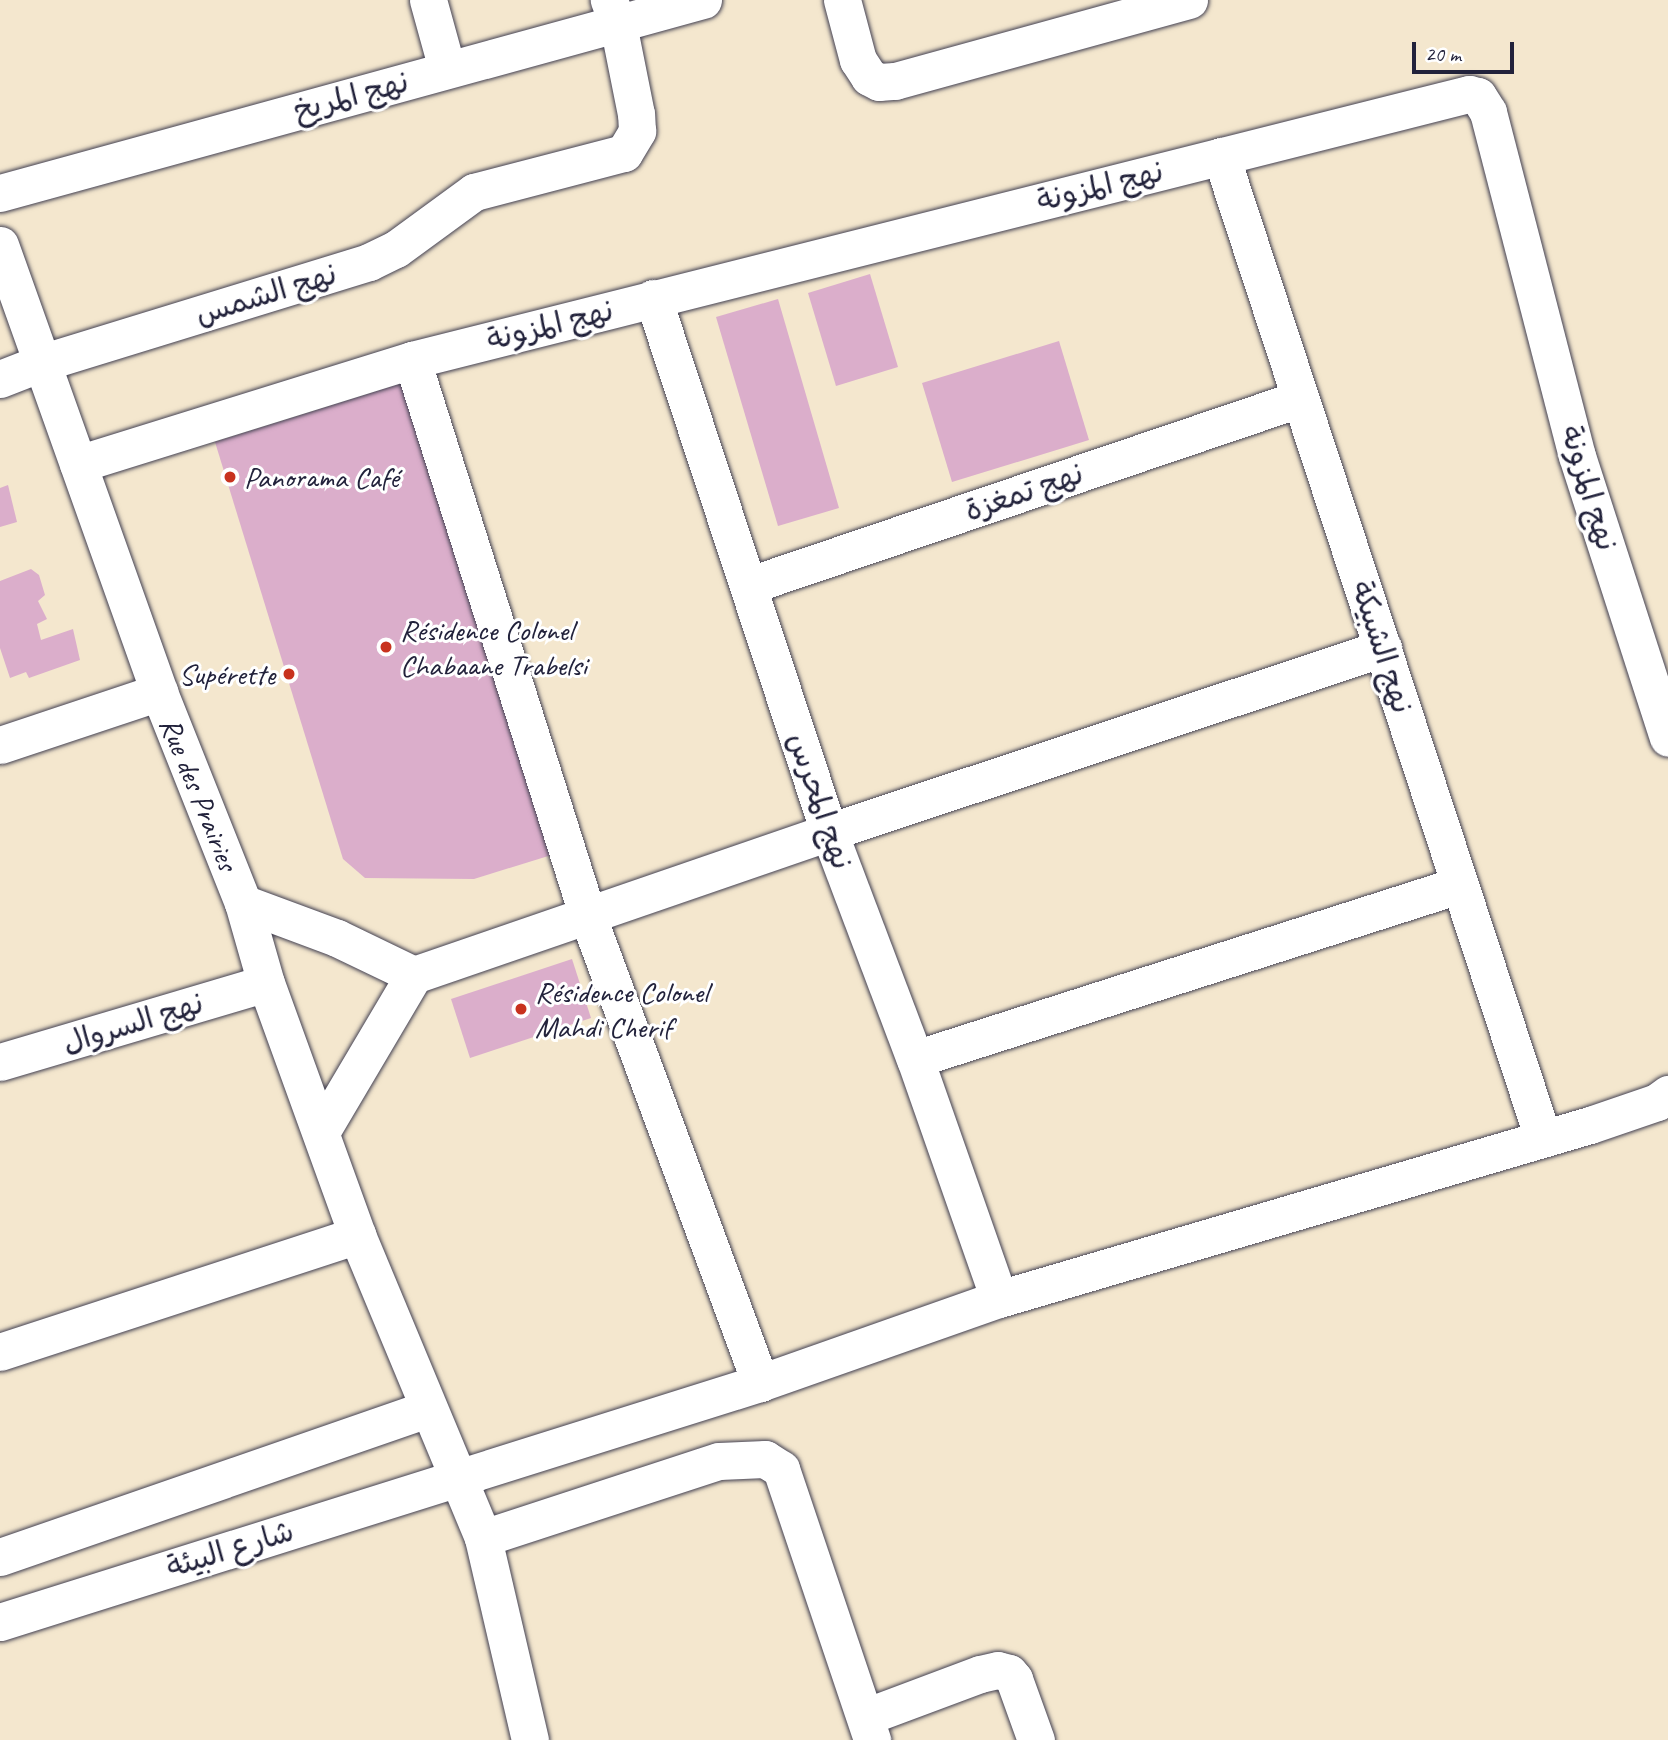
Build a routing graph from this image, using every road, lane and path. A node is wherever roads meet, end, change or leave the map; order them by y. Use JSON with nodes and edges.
{"nodes":[{"id":1,"x":428,"y":0,"type":"edge"},
{"id":2,"x":703,"y":0,"type":"edge"},
{"id":3,"x":842,"y":0,"type":"edge"},
{"id":4,"x":1188,"y":0,"type":"edge"},
{"id":5,"x":613,"y":12,"type":"edge"},
{"id":6,"x":447,"y":69,"type":"junction"},
{"id":7,"x":1221,"y":156,"type":"junction"},
{"id":8,"x":0,"y":193,"type":"edge"},
{"id":9,"x":0,"y":245,"type":"edge"},
{"id":10,"x":653,"y":299,"type":"junction"},
{"id":11,"x":412,"y":360,"type":"junction"},
{"id":12,"x":41,"y":363,"type":"junction"},
{"id":13,"x":0,"y":379,"type":"edge"},
{"id":14,"x":1299,"y":399,"type":"junction"},
{"id":15,"x":78,"y":464,"type":"junction"},
{"id":16,"x":750,"y":585,"type":"junction"},
{"id":17,"x":1383,"y":648,"type":"junction"},
{"id":18,"x":159,"y":692,"type":"junction"},
{"id":19,"x":1668,"y":738,"type":"edge"},
{"id":20,"x":0,"y":745,"type":"edge"},
{"id":21,"x":829,"y":832,"type":"junction"},
{"id":22,"x":1459,"y":885,"type":"junction"},
{"id":23,"x":243,"y":902,"type":"junction"},
{"id":24,"x":588,"y":918,"type":"junction"},
{"id":25,"x":414,"y":975,"type":"junction"},
{"id":26,"x":266,"y":983,"type":"junction"},
{"id":27,"x":915,"y":1059,"type":"junction"},
{"id":28,"x":0,"y":1062,"type":"edge"},
{"id":29,"x":1663,"y":1098,"type":"edge"},
{"id":30,"x":321,"y":1132,"type":"junction"},
{"id":31,"x":1543,"y":1138,"type":"junction"},
{"id":32,"x":357,"y":1235,"type":"junction"},
{"id":33,"x":999,"y":1299,"type":"junction"},
{"id":34,"x":0,"y":1352,"type":"edge"},
{"id":35,"x":760,"y":1383,"type":"junction"},
{"id":36,"x":428,"y":1409,"type":"junction"},
{"id":37,"x":460,"y":1477,"type":"junction"},
{"id":38,"x":484,"y":1538,"type":"junction"},
{"id":39,"x":0,"y":1557,"type":"edge"},
{"id":40,"x":0,"y":1622,"type":"edge"},
{"id":41,"x":868,"y":1728,"type":"edge"},
{"id":42,"x":530,"y":1740,"type":"edge"},
{"id":43,"x":1036,"y":1740,"type":"edge"}],
"edges":[{"from":1,"to":6,"type":"street"},
{"from":2,"to":5,"type":"street","name":"نهج المريخ"},
{"from":3,"to":4,"type":"street"},
{"from":5,"to":6,"type":"street","name":"نهج المريخ"},
{"from":5,"to":12,"type":"street","name":"نهج الشمس"},
{"from":6,"to":8,"type":"street","name":"نهج المريخ"},
{"from":7,"to":10,"type":"street","name":"نهج المزونة"},
{"from":7,"to":14,"type":"street","name":"نهج الشبيكة"},
{"from":7,"to":19,"type":"street","name":"نهج المزونة"},
{"from":9,"to":12,"type":"street","name":"Rue des Prairies"},
{"from":10,"to":11,"type":"street","name":"نهج المزونة"},
{"from":10,"to":16,"type":"street","name":"نهج المحرس"},
{"from":11,"to":15,"type":"street","name":"نهج المزونة"},
{"from":11,"to":24,"type":"street"},
{"from":12,"to":13,"type":"street","name":"نهج الشمس"},
{"from":12,"to":15,"type":"street","name":"Rue des Prairies"},
{"from":14,"to":16,"type":"street","name":"نهج تمغزة"},
{"from":14,"to":17,"type":"street","name":"نهج الشبيكة"},
{"from":15,"to":18,"type":"street","name":"Rue des Prairies"},
{"from":16,"to":21,"type":"street","name":"نهج المحرس"},
{"from":17,"to":21,"type":"street"},
{"from":17,"to":22,"type":"street","name":"نهج الشبيكة"},
{"from":18,"to":20,"type":"street"},
{"from":18,"to":23,"type":"street","name":"Rue des Prairies"},
{"from":21,"to":24,"type":"street"},
{"from":21,"to":27,"type":"street","name":"نهج المحرس"},
{"from":22,"to":27,"type":"street"},
{"from":22,"to":31,"type":"street","name":"نهج الشبيكة"},
{"from":23,"to":25,"type":"street"},
{"from":23,"to":26,"type":"street","name":"Rue des Prairies"},
{"from":24,"to":25,"type":"street"},
{"from":24,"to":35,"type":"street"},
{"from":25,"to":30,"type":"street"},
{"from":26,"to":28,"type":"street","name":"نهج السروال"},
{"from":26,"to":30,"type":"street","name":"Rue des Prairies"},
{"from":27,"to":33,"type":"street","name":"نهج المحرس"},
{"from":29,"to":31,"type":"street","name":"شارع البيئة"},
{"from":30,"to":32,"type":"street","name":"Rue des Prairies"},
{"from":31,"to":33,"type":"street","name":"شارع البيئة"},
{"from":32,"to":34,"type":"street"},
{"from":32,"to":36,"type":"street","name":"Rue des Prairies"},
{"from":33,"to":35,"type":"street","name":"شارع البيئة"},
{"from":35,"to":37,"type":"street","name":"شارع البيئة"},
{"from":36,"to":37,"type":"street","name":"Rue des Prairies"},
{"from":36,"to":39,"type":"street"},
{"from":37,"to":38,"type":"street","name":"Rue des Prairies"},
{"from":37,"to":40,"type":"street","name":"شارع البيئة"},
{"from":38,"to":41,"type":"street"},
{"from":38,"to":42,"type":"street","name":"Rue des Prairies"},
{"from":41,"to":43,"type":"street"}]}
